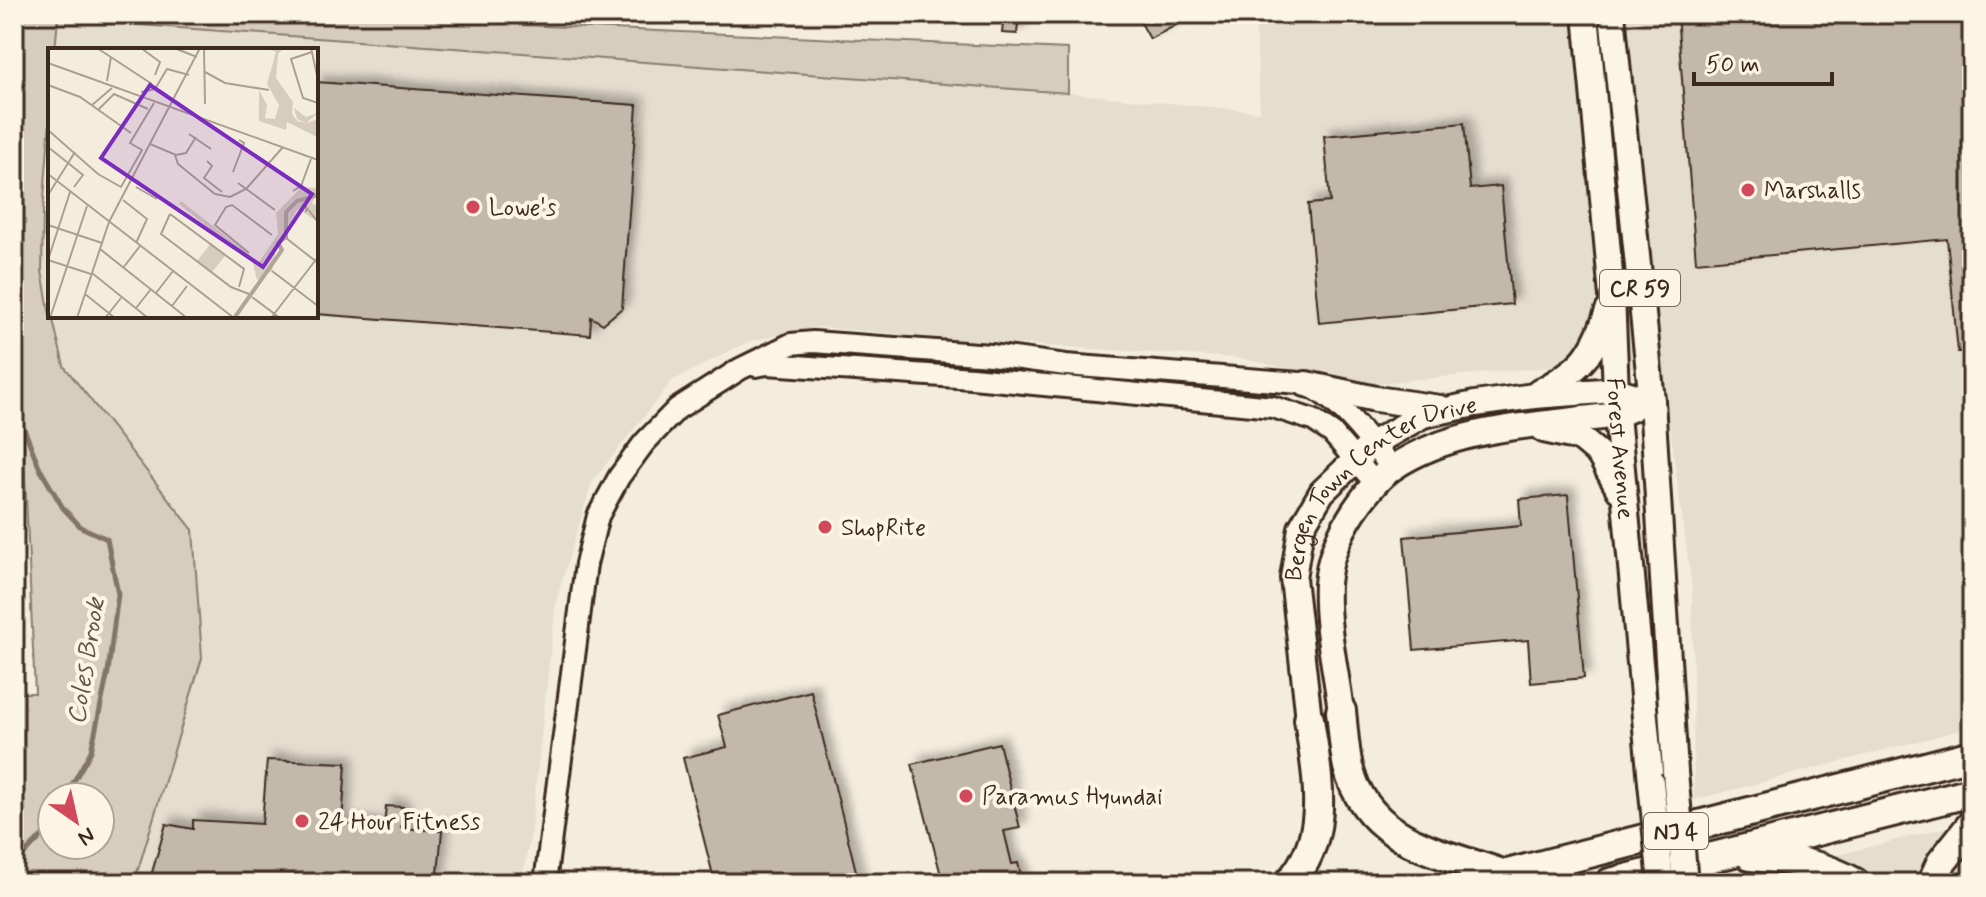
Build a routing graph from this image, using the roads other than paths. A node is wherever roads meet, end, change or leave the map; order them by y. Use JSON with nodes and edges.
{"nodes":[{"id":1,"x":1586,"y":14,"type":"edge"},
{"id":2,"x":1612,"y":14,"type":"edge"},
{"id":3,"x":1612,"y":296,"type":"junction"},
{"id":4,"x":740,"y":369,"type":"junction"},
{"id":5,"x":1306,"y":384,"type":"junction"},
{"id":6,"x":1616,"y":390,"type":"junction"},
{"id":7,"x":1534,"y":396,"type":"junction"},
{"id":8,"x":1652,"y":401,"type":"junction"},
{"id":9,"x":1450,"y":409,"type":"junction"},
{"id":10,"x":1617,"y":415,"type":"junction"},
{"id":11,"x":1530,"y":427,"type":"junction"},
{"id":12,"x":1364,"y":452,"type":"junction"},
{"id":13,"x":1384,"y":476,"type":"junction"},
{"id":14,"x":1624,"y":498,"type":"junction"},
{"id":15,"x":1341,"y":711,"type":"joint"},
{"id":16,"x":1309,"y":719,"type":"joint"},
{"id":17,"x":1972,"y":755,"type":"edge"},
{"id":18,"x":1972,"y":792,"type":"edge"},
{"id":19,"x":1972,"y":824,"type":"edge"},
{"id":20,"x":1727,"y":854,"type":"junction"},
{"id":21,"x":1505,"y":875,"type":"junction"},
{"id":22,"x":545,"y":883,"type":"edge"},
{"id":23,"x":1289,"y":883,"type":"edge"},
{"id":24,"x":1472,"y":883,"type":"edge"},
{"id":25,"x":1610,"y":883,"type":"edge"},
{"id":26,"x":1661,"y":883,"type":"edge"},
{"id":27,"x":1685,"y":883,"type":"edge"},
{"id":28,"x":1855,"y":883,"type":"edge"},
{"id":29,"x":1932,"y":883,"type":"edge"}],
"edges":[{"from":1,"to":3,"type":"main road","name":"Forest Avenue","number":"CR 59"},
{"from":2,"to":8,"type":"main road","name":"Forest Avenue","number":"CR 59"},
{"from":3,"to":6,"type":"main road","name":"Forest Avenue","number":"CR 59"},
{"from":3,"to":7,"type":"main road"},
{"from":4,"to":5,"type":"street"},
{"from":4,"to":12,"type":"street"},
{"from":4,"to":22,"type":"street"},
{"from":5,"to":9,"type":"main road"},
{"from":5,"to":12,"type":"street"},
{"from":6,"to":7,"type":"main road","name":"Bergen Town Center Drive"},
{"from":6,"to":8,"type":"main road"},
{"from":6,"to":10,"type":"main road","name":"Forest Avenue","number":"CR 59"},
{"from":7,"to":9,"type":"main road","name":"Bergen Town Center Drive"},
{"from":8,"to":10,"type":"main road","name":"Bergen Town Center Drive"},
{"from":8,"to":27,"type":"main road","name":"Forest Avenue","number":"CR 59","bridge":true},
{"from":9,"to":12,"type":"main road","name":"Bergen Town Center Drive"},
{"from":10,"to":11,"type":"main road","name":"Bergen Town Center Drive"},
{"from":10,"to":14,"type":"main road","name":"Forest Avenue","number":"CR 59"},
{"from":11,"to":13,"type":"main road","name":"Bergen Town Center Drive"},
{"from":11,"to":14,"type":"main road"},
{"from":12,"to":13,"type":"street"},
{"from":12,"to":16,"type":"main road","name":"Bergen Town Center Drive"},
{"from":13,"to":15,"type":"main road","name":"Bergen Town Center Drive"},
{"from":14,"to":26,"type":"main road","name":"Forest Avenue","number":"CR 59","bridge":true},
{"from":15,"to":21,"type":"highway"},
{"from":16,"to":23,"type":"highway"},
{"from":17,"to":21,"type":"highway","number":"NJ 4"},
{"from":18,"to":20,"type":"highway","number":"NJ 4"},
{"from":19,"to":29,"type":"highway"},
{"from":20,"to":25,"type":"highway","number":"NJ 4"},
{"from":20,"to":28,"type":"highway"},
{"from":21,"to":24,"type":"highway","number":"NJ 4"}]}
